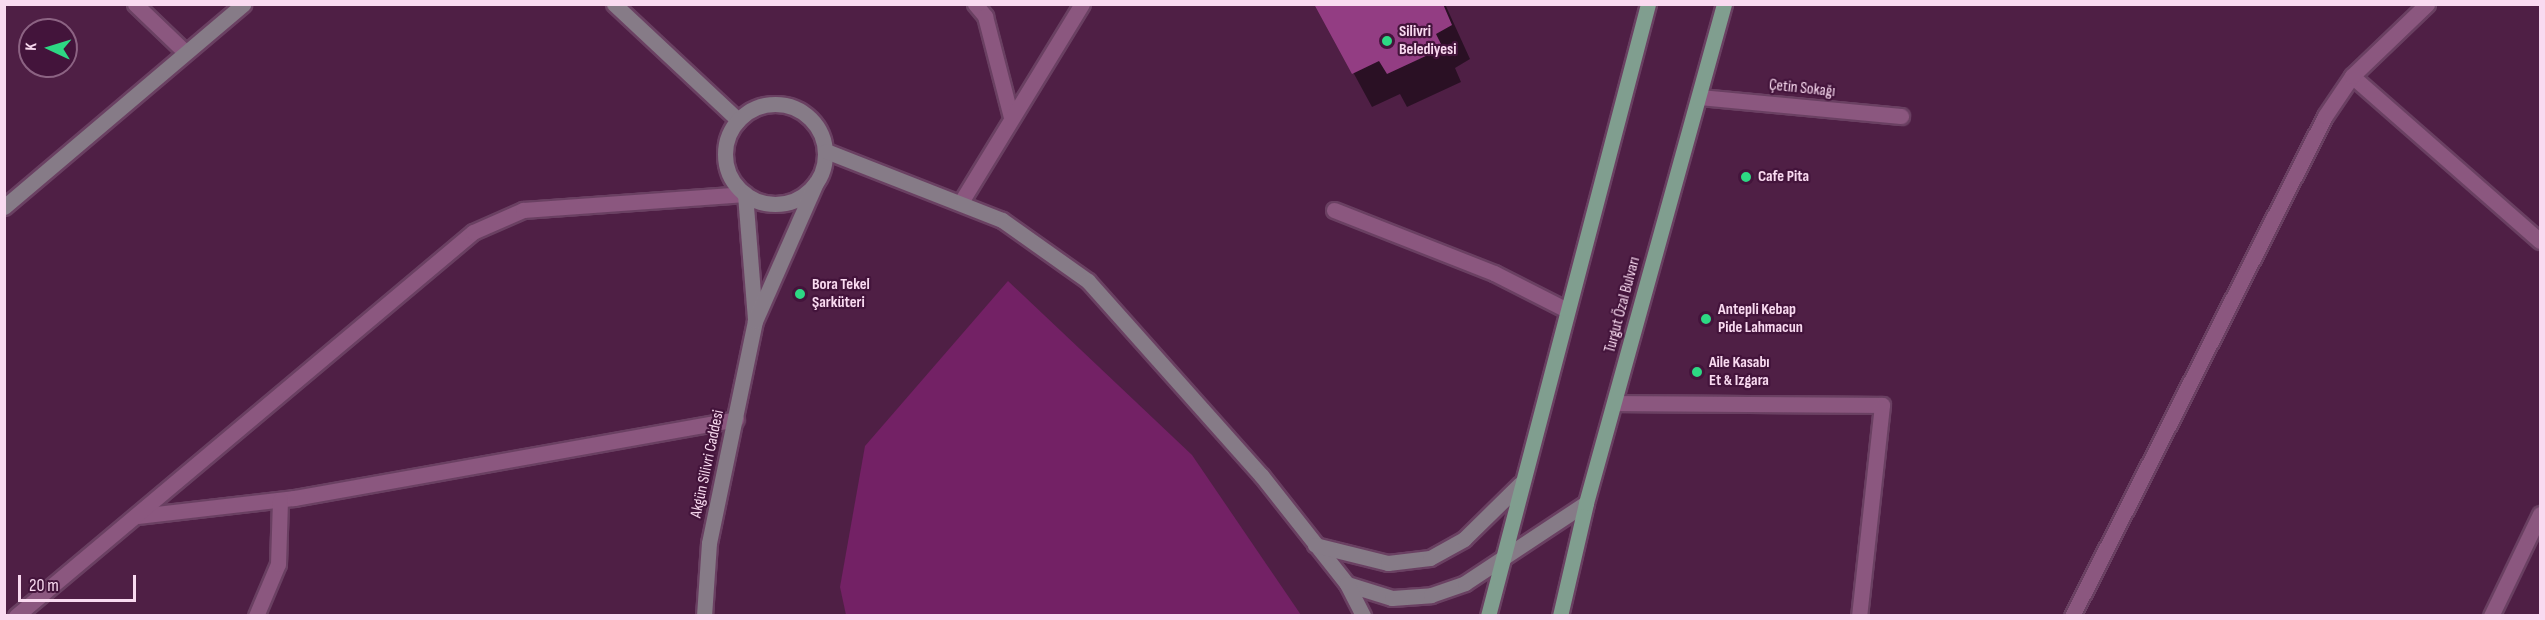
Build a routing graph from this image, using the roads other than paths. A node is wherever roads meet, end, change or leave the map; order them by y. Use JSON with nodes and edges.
{"nodes":[{"id":1,"x":135,"y":4,"type":"edge"},
{"id":2,"x":243,"y":4,"type":"edge"},
{"id":3,"x":614,"y":4,"type":"edge"},
{"id":4,"x":975,"y":4,"type":"edge"},
{"id":5,"x":1082,"y":4,"type":"edge"},
{"id":6,"x":1648,"y":4,"type":"edge"},
{"id":7,"x":1725,"y":4,"type":"edge"},
{"id":8,"x":2427,"y":4,"type":"edge"},
{"id":9,"x":185,"y":52,"type":"junction"},
{"id":10,"x":2352,"y":76,"type":"junction"},
{"id":11,"x":1699,"y":97,"type":"junction"},
{"id":12,"x":1901,"y":116,"type":"dead end"},
{"id":13,"x":1011,"y":117,"type":"junction"},
{"id":14,"x":738,"y":120,"type":"junction"},
{"id":15,"x":826,"y":151,"type":"junction"},
{"id":16,"x":816,"y":183,"type":"junction"},
{"id":17,"x":744,"y":194,"type":"junction"},
{"id":18,"x":961,"y":202,"type":"junction"},
{"id":19,"x":4,"y":207,"type":"edge"},
{"id":20,"x":1334,"y":210,"type":"dead end"},
{"id":21,"x":2541,"y":241,"type":"edge"},
{"id":22,"x":1565,"y":309,"type":"junction"},
{"id":23,"x":755,"y":321,"type":"junction"},
{"id":24,"x":1615,"y":403,"type":"junction"},
{"id":25,"x":736,"y":419,"type":"junction"},
{"id":26,"x":1520,"y":484,"type":"junction"},
{"id":27,"x":280,"y":500,"type":"junction"},
{"id":28,"x":1586,"y":503,"type":"junction"},
{"id":29,"x":2541,"y":514,"type":"edge"},
{"id":30,"x":138,"y":516,"type":"junction"},
{"id":31,"x":1315,"y":545,"type":"junction"},
{"id":32,"x":1501,"y":560,"type":"junction"},
{"id":33,"x":1347,"y":584,"type":"junction"},
{"id":34,"x":16,"y":615,"type":"edge"},
{"id":35,"x":256,"y":615,"type":"edge"},
{"id":36,"x":704,"y":615,"type":"edge"},
{"id":37,"x":1363,"y":615,"type":"edge"},
{"id":38,"x":1488,"y":615,"type":"edge"},
{"id":39,"x":1560,"y":615,"type":"edge"},
{"id":40,"x":1859,"y":615,"type":"edge"},
{"id":41,"x":2072,"y":615,"type":"edge"},
{"id":42,"x":2491,"y":615,"type":"edge"}],
"edges":[{"from":1,"to":9,"type":"street"},
{"from":2,"to":9,"type":"main road"},
{"from":3,"to":14,"type":"main road"},
{"from":4,"to":13,"type":"street"},
{"from":5,"to":13,"type":"street"},
{"from":6,"to":22,"type":"main road"},
{"from":7,"to":11,"type":"main road","name":"Turgut Özal Bulvarı"},
{"from":8,"to":10,"type":"street"},
{"from":9,"to":19,"type":"main road"},
{"from":10,"to":21,"type":"street"},
{"from":10,"to":41,"type":"street"},
{"from":11,"to":12,"type":"street","name":"Çetin Sokağı"},
{"from":11,"to":24,"type":"main road","name":"Turgut Özal Bulvarı"},
{"from":13,"to":18,"type":"street"},
{"from":14,"to":15,"type":"main road"},
{"from":14,"to":17,"type":"main road"},
{"from":15,"to":16,"type":"main road"},
{"from":15,"to":18,"type":"main road"},
{"from":16,"to":17,"type":"main road"},
{"from":16,"to":23,"type":"main road"},
{"from":17,"to":23,"type":"main road"},
{"from":17,"to":30,"type":"street"},
{"from":18,"to":31,"type":"main road"},
{"from":20,"to":22,"type":"street"},
{"from":22,"to":26,"type":"main road"},
{"from":23,"to":25,"type":"main road","name":"Akgün Silivri Caddesi"},
{"from":24,"to":28,"type":"main road","name":"Turgut Özal Bulvarı"},
{"from":24,"to":40,"type":"street"},
{"from":25,"to":27,"type":"street"},
{"from":25,"to":36,"type":"main road","name":"Akgün Silivri Caddesi"},
{"from":26,"to":31,"type":"main road"},
{"from":26,"to":32,"type":"main road"},
{"from":27,"to":30,"type":"street"},
{"from":27,"to":35,"type":"street"},
{"from":28,"to":32,"type":"main road"},
{"from":28,"to":39,"type":"main road","name":"Turgut Özal Bulvarı"},
{"from":29,"to":42,"type":"street"},
{"from":30,"to":34,"type":"street"},
{"from":31,"to":33,"type":"main road"},
{"from":32,"to":33,"type":"main road"},
{"from":32,"to":38,"type":"main road"},
{"from":33,"to":37,"type":"main road"}]}
